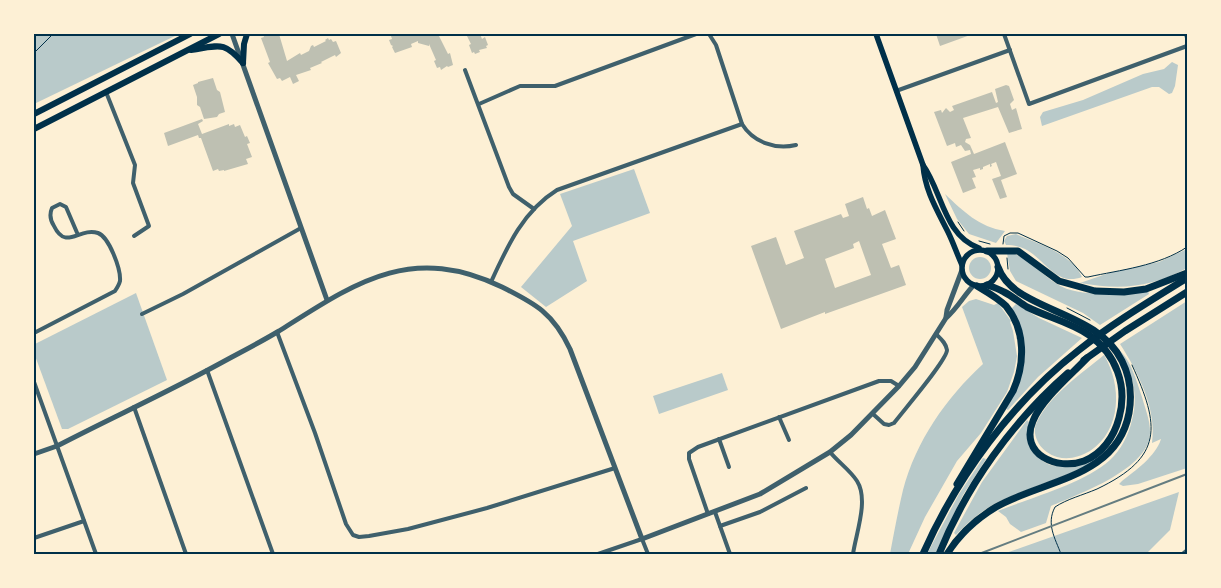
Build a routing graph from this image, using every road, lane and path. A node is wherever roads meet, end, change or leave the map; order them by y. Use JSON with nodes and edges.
{"nodes":[{"id":1,"x":53,"y":34,"type":"edge"},
{"id":2,"x":190,"y":34,"type":"edge"},
{"id":3,"x":219,"y":34,"type":"edge"},
{"id":4,"x":232,"y":34,"type":"edge"},
{"id":5,"x":247,"y":34,"type":"edge"},
{"id":6,"x":696,"y":34,"type":"edge"},
{"id":7,"x":709,"y":34,"type":"edge"},
{"id":8,"x":876,"y":34,"type":"edge"},
{"id":9,"x":1004,"y":34,"type":"edge"},
{"id":10,"x":1186,"y":34,"type":"edge"},
{"id":11,"x":1187,"y":38,"type":"edge"},
{"id":12,"x":1187,"y":46,"type":"edge"},
{"id":13,"x":1010,"y":50,"type":"junction"},
{"id":14,"x":185,"y":51,"type":"junction"},
{"id":15,"x":34,"y":53,"type":"edge"},
{"id":16,"x":243,"y":64,"type":"junction"},
{"id":17,"x":465,"y":70,"type":"dead end"},
{"id":18,"x":896,"y":91,"type":"junction"},
{"id":19,"x":106,"y":92,"type":"junction"},
{"id":20,"x":479,"y":104,"type":"junction"},
{"id":21,"x":34,"y":114,"type":"edge"},
{"id":22,"x":742,"y":124,"type":"junction"},
{"id":23,"x":34,"y":129,"type":"edge"},
{"id":24,"x":796,"y":145,"type":"dead end"},
{"id":25,"x":923,"y":166,"type":"junction"},
{"id":26,"x":534,"y":209,"type":"junction"},
{"id":27,"x":952,"y":224,"type":"junction"},
{"id":28,"x":301,"y":228,"type":"junction"},
{"id":29,"x":965,"y":232,"type":"dead end"},
{"id":30,"x":78,"y":235,"type":"junction"},
{"id":31,"x":134,"y":236,"type":"dead end"},
{"id":32,"x":974,"y":239,"type":"dead end"},
{"id":33,"x":999,"y":245,"type":"dead end"},
{"id":34,"x":1187,"y":247,"type":"edge"},
{"id":35,"x":987,"y":248,"type":"junction"},
{"id":36,"x":1006,"y":253,"type":"dead end"},
{"id":37,"x":962,"y":267,"type":"junction"},
{"id":38,"x":998,"y":267,"type":"junction"},
{"id":39,"x":1009,"y":272,"type":"dead end"},
{"id":40,"x":1187,"y":273,"type":"edge"},
{"id":41,"x":1187,"y":278,"type":"edge"},
{"id":42,"x":491,"y":282,"type":"junction"},
{"id":43,"x":975,"y":285,"type":"junction"},
{"id":44,"x":987,"y":285,"type":"junction"},
{"id":45,"x":1187,"y":292,"type":"edge"},
{"id":46,"x":327,"y":300,"type":"junction"},
{"id":47,"x":1061,"y":306,"type":"dead end"},
{"id":48,"x":142,"y":314,"type":"dead end"},
{"id":49,"x":946,"y":318,"type":"junction"},
{"id":50,"x":1091,"y":320,"type":"dead end"},
{"id":51,"x":277,"y":332,"type":"junction"},
{"id":52,"x":34,"y":333,"type":"edge"},
{"id":53,"x":936,"y":334,"type":"junction"},
{"id":54,"x":1087,"y":358,"type":"junction"},
{"id":55,"x":1130,"y":363,"type":"dead end"},
{"id":56,"x":207,"y":370,"type":"junction"},
{"id":57,"x":34,"y":382,"type":"edge"},
{"id":58,"x":899,"y":386,"type":"junction"},
{"id":59,"x":134,"y":407,"type":"junction"},
{"id":60,"x":873,"y":414,"type":"junction"},
{"id":61,"x":779,"y":418,"type":"junction"},
{"id":62,"x":719,"y":439,"type":"junction"},
{"id":63,"x":789,"y":440,"type":"dead end"},
{"id":64,"x":57,"y":446,"type":"junction"},
{"id":65,"x":830,"y":452,"type":"junction"},
{"id":66,"x":34,"y":454,"type":"edge"},
{"id":67,"x":729,"y":467,"type":"dead end"},
{"id":68,"x":615,"y":468,"type":"junction"},
{"id":69,"x":806,"y":488,"type":"dead end"},
{"id":70,"x":715,"y":512,"type":"junction"},
{"id":71,"x":708,"y":514,"type":"junction"},
{"id":72,"x":84,"y":522,"type":"junction"},
{"id":73,"x":720,"y":526,"type":"junction"},
{"id":74,"x":933,"y":534,"type":"junction"},
{"id":75,"x":34,"y":538,"type":"edge"},
{"id":76,"x":642,"y":539,"type":"junction"},
{"id":77,"x":1187,"y":549,"type":"edge"},
{"id":78,"x":96,"y":554,"type":"edge"},
{"id":79,"x":186,"y":554,"type":"edge"},
{"id":80,"x":273,"y":554,"type":"edge"},
{"id":81,"x":598,"y":554,"type":"edge"},
{"id":82,"x":648,"y":554,"type":"edge"},
{"id":83,"x":730,"y":554,"type":"edge"},
{"id":84,"x":853,"y":554,"type":"edge"},
{"id":85,"x":923,"y":554,"type":"edge"},
{"id":86,"x":940,"y":554,"type":"edge"},
{"id":87,"x":947,"y":554,"type":"edge"},
{"id":88,"x":1061,"y":554,"type":"edge"},
{"id":89,"x":1181,"y":554,"type":"edge"}],
"edges":[{"from":1,"to":15,"type":"path"},
{"from":2,"to":21,"type":"main road"},
{"from":3,"to":14,"type":"main road"},
{"from":4,"to":16,"type":"street"},
{"from":5,"to":16,"type":"main road"},
{"from":6,"to":20,"type":"street"},
{"from":7,"to":22,"type":"street"},
{"from":8,"to":18,"type":"main road"},
{"from":9,"to":13,"type":"street"},
{"from":10,"to":11,"type":"street"},
{"from":12,"to":13,"type":"street"},
{"from":13,"to":18,"type":"street"},
{"from":14,"to":16,"type":"main road"},
{"from":14,"to":19,"type":"main road"},
{"from":16,"to":28,"type":"street"},
{"from":17,"to":20,"type":"street"},
{"from":18,"to":25,"type":"main road"},
{"from":19,"to":23,"type":"main road"},
{"from":19,"to":31,"type":"street"},
{"from":20,"to":26,"type":"street"},
{"from":22,"to":24,"type":"street"},
{"from":22,"to":26,"type":"street"},
{"from":25,"to":27,"type":"main road"},
{"from":25,"to":37,"type":"main road"},
{"from":26,"to":42,"type":"street"},
{"from":27,"to":29,"type":"path"},
{"from":27,"to":35,"type":"main road"},
{"from":28,"to":46,"type":"street"},
{"from":28,"to":48,"type":"street"},
{"from":30,"to":30,"type":"street"},
{"from":30,"to":52,"type":"street"},
{"from":32,"to":35,"type":"path"},
{"from":33,"to":34,"type":"path"},
{"from":35,"to":37,"type":"main road"},
{"from":35,"to":38,"type":"main road"},
{"from":35,"to":40,"type":"highway"},
{"from":36,"to":39,"type":"path"},
{"from":37,"to":43,"type":"main road"},
{"from":37,"to":49,"type":"street"},
{"from":38,"to":44,"type":"main road"},
{"from":38,"to":87,"type":"highway"},
{"from":41,"to":74,"type":"highway"},
{"from":42,"to":46,"type":"street"},
{"from":42,"to":68,"type":"street"},
{"from":43,"to":44,"type":"main road"},
{"from":43,"to":49,"type":"street"},
{"from":43,"to":74,"type":"highway"},
{"from":44,"to":54,"type":"highway"},
{"from":45,"to":54,"type":"highway"},
{"from":46,"to":51,"type":"street"},
{"from":47,"to":50,"type":"path"},
{"from":49,"to":53,"type":"street"},
{"from":51,"to":56,"type":"street"},
{"from":51,"to":68,"type":"street"},
{"from":53,"to":58,"type":"street"},
{"from":53,"to":60,"type":"street"},
{"from":54,"to":86,"type":"highway"},
{"from":55,"to":88,"type":"path"},
{"from":56,"to":59,"type":"street"},
{"from":56,"to":80,"type":"street"},
{"from":57,"to":64,"type":"street"},
{"from":58,"to":60,"type":"street"},
{"from":58,"to":61,"type":"street"},
{"from":59,"to":64,"type":"street"},
{"from":59,"to":79,"type":"street"},
{"from":60,"to":65,"type":"street"},
{"from":61,"to":62,"type":"street"},
{"from":61,"to":63,"type":"street"},
{"from":62,"to":67,"type":"street"},
{"from":62,"to":71,"type":"street"},
{"from":64,"to":66,"type":"street"},
{"from":64,"to":72,"type":"street"},
{"from":65,"to":70,"type":"street"},
{"from":65,"to":84,"type":"street"},
{"from":68,"to":76,"type":"street"},
{"from":69,"to":73,"type":"street"},
{"from":70,"to":71,"type":"street"},
{"from":70,"to":73,"type":"street"},
{"from":71,"to":76,"type":"street"},
{"from":72,"to":75,"type":"street"},
{"from":72,"to":78,"type":"street"},
{"from":73,"to":83,"type":"street"},
{"from":74,"to":85,"type":"highway"},
{"from":76,"to":81,"type":"street"},
{"from":76,"to":82,"type":"street"},
{"from":77,"to":89,"type":"lane"}]}
